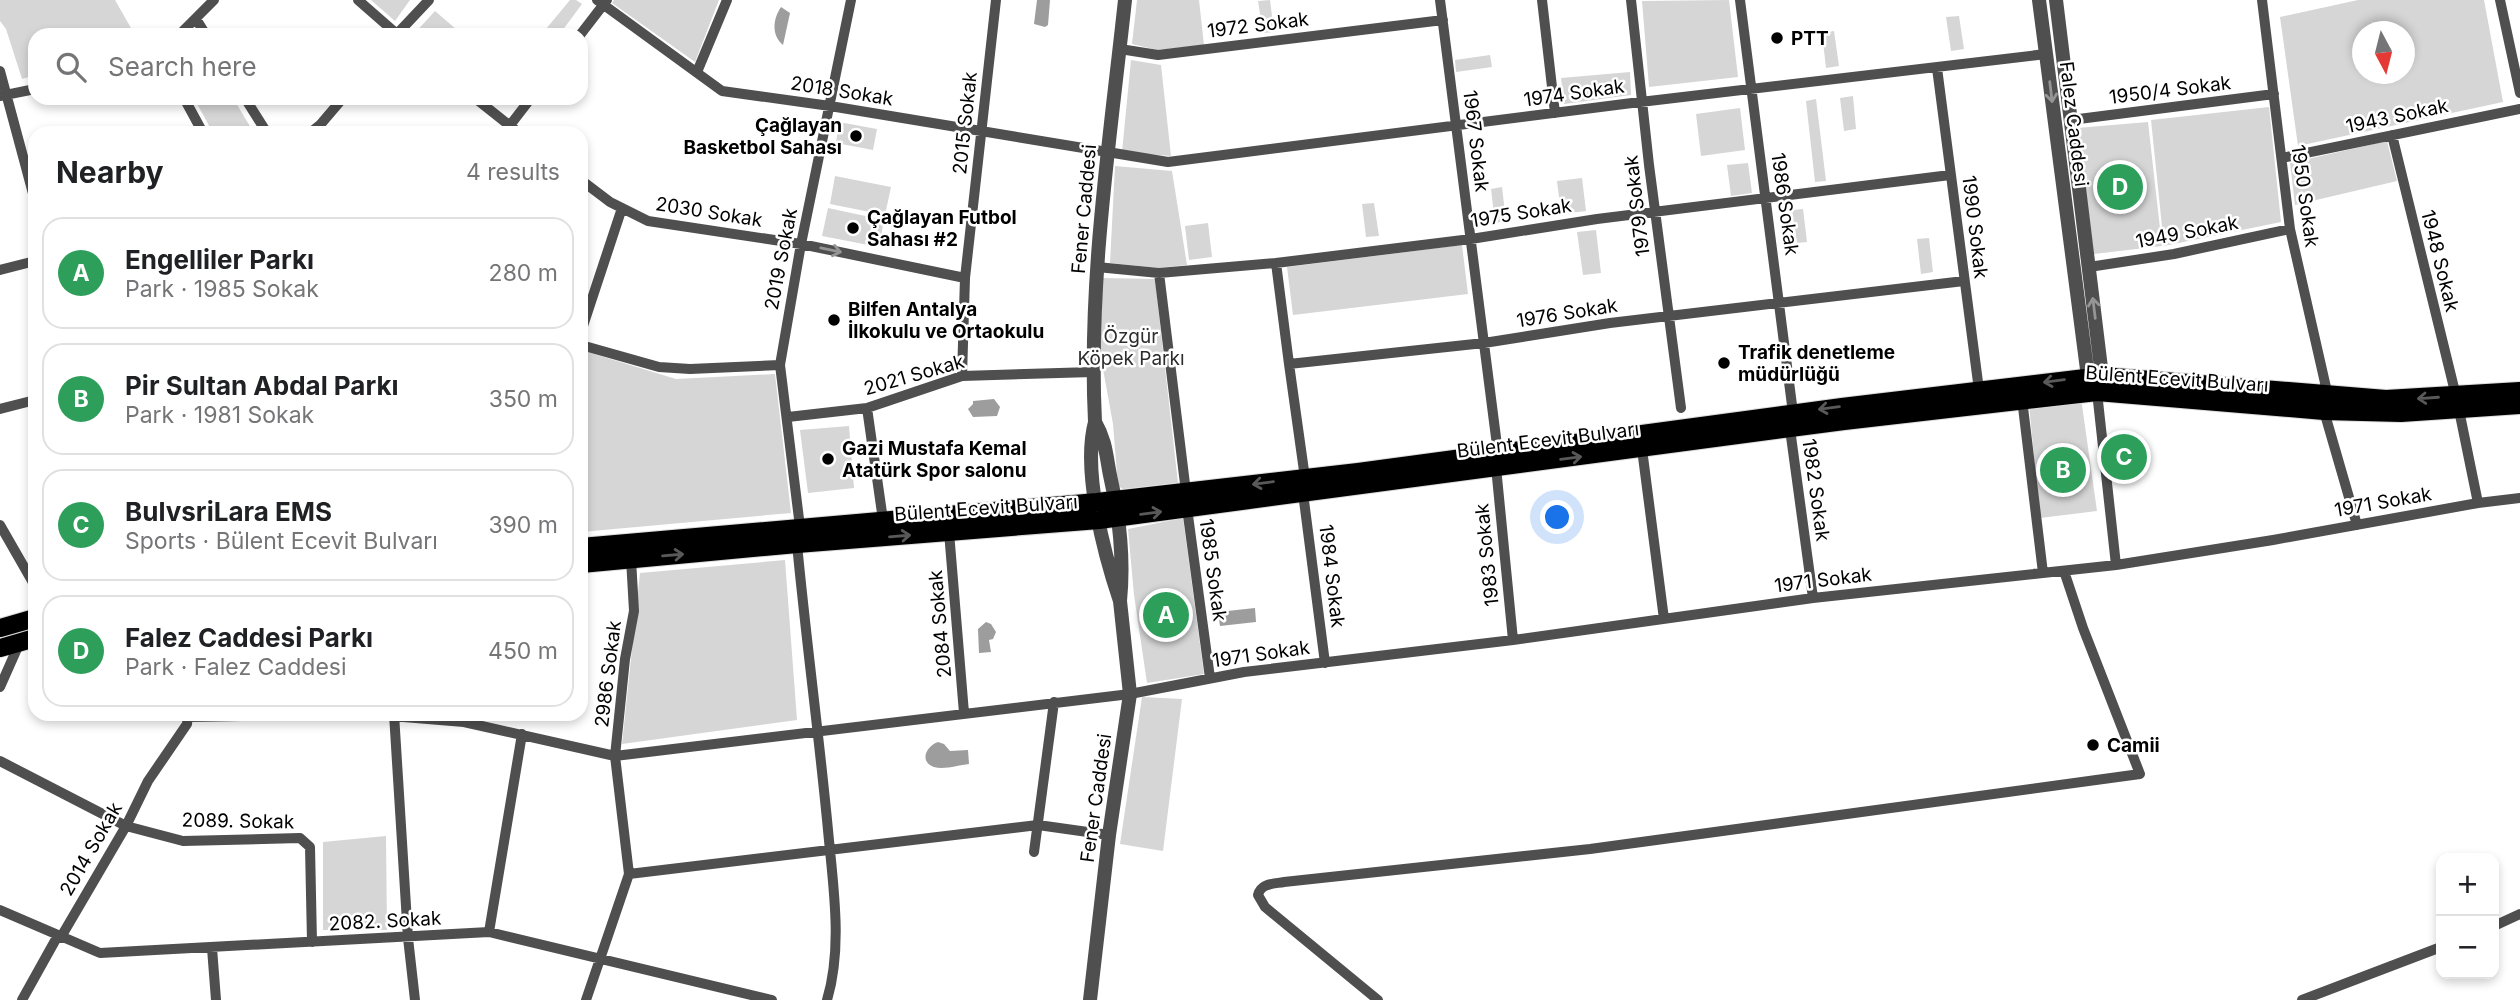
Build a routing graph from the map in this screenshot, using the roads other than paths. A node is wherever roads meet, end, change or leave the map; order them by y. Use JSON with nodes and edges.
{"nodes":[{"id":1,"x":214,"y":0,"type":"edge"},
{"id":2,"x":358,"y":0,"type":"edge"},
{"id":3,"x":429,"y":0,"type":"edge"},
{"id":4,"x":727,"y":0,"type":"edge"},
{"id":5,"x":852,"y":0,"type":"edge"},
{"id":6,"x":996,"y":0,"type":"edge"},
{"id":7,"x":1125,"y":0,"type":"edge"},
{"id":8,"x":1440,"y":0,"type":"edge"},
{"id":9,"x":1542,"y":0,"type":"edge"},
{"id":10,"x":1631,"y":0,"type":"edge"},
{"id":11,"x":1740,"y":0,"type":"edge"},
{"id":12,"x":2039,"y":0,"type":"edge"},
{"id":13,"x":2056,"y":0,"type":"edge"},
{"id":14,"x":2262,"y":0,"type":"edge"},
{"id":15,"x":2500,"y":0,"type":"edge"},
{"id":16,"x":603,"y":2,"type":"edge"},
{"id":17,"x":196,"y":19,"type":"junction"},
{"id":18,"x":1443,"y":20,"type":"junction"},
{"id":19,"x":186,"y":28,"type":"edge"},
{"id":20,"x":202,"y":28,"type":"edge"},
{"id":21,"x":389,"y":28,"type":"edge"},
{"id":22,"x":403,"y":28,"type":"edge"},
{"id":23,"x":585,"y":28,"type":"edge"},
{"id":24,"x":1120,"y":49,"type":"junction"},
{"id":25,"x":2063,"y":52,"type":"junction"},
{"id":26,"x":2046,"y":54,"type":"junction"},
{"id":27,"x":1937,"y":68,"type":"junction"},
{"id":28,"x":0,"y":71,"type":"edge"},
{"id":29,"x":697,"y":72,"type":"junction"},
{"id":30,"x":1752,"y":88,"type":"junction"},
{"id":31,"x":28,"y":90,"type":"edge"},
{"id":32,"x":2520,"y":93,"type":"edge"},
{"id":33,"x":2274,"y":94,"type":"junction"},
{"id":34,"x":4,"y":95,"type":"edge"},
{"id":35,"x":1642,"y":102,"type":"junction"},
{"id":36,"x":188,"y":105,"type":"edge"},
{"id":37,"x":249,"y":105,"type":"edge"},
{"id":38,"x":336,"y":105,"type":"edge"},
{"id":39,"x":482,"y":105,"type":"edge"},
{"id":40,"x":526,"y":105,"type":"edge"},
{"id":41,"x":830,"y":106,"type":"junction"},
{"id":42,"x":2520,"y":109,"type":"edge"},
{"id":43,"x":1555,"y":113,"type":"junction"},
{"id":44,"x":2071,"y":120,"type":"junction"},
{"id":45,"x":199,"y":126,"type":"edge"},
{"id":46,"x":263,"y":126,"type":"edge"},
{"id":47,"x":317,"y":126,"type":"edge"},
{"id":48,"x":504,"y":126,"type":"edge"},
{"id":49,"x":509,"y":126,"type":"edge"},
{"id":50,"x":1457,"y":127,"type":"junction"},
{"id":51,"x":983,"y":133,"type":"junction"},
{"id":52,"x":2392,"y":135,"type":"junction"},
{"id":53,"x":1108,"y":152,"type":"junction"},
{"id":54,"x":2281,"y":158,"type":"junction"},
{"id":55,"x":1951,"y":175,"type":"junction"},
{"id":56,"x":28,"y":177,"type":"edge"},
{"id":57,"x":588,"y":185,"type":"edge"},
{"id":58,"x":1766,"y":199,"type":"junction"},
{"id":59,"x":622,"y":208,"type":"junction"},
{"id":60,"x":1655,"y":212,"type":"junction"},
{"id":61,"x":2290,"y":229,"type":"junction"},
{"id":62,"x":1471,"y":239,"type":"junction"},
{"id":63,"x":801,"y":244,"type":"junction"},
{"id":64,"x":28,"y":263,"type":"edge"},
{"id":65,"x":1276,"y":263,"type":"junction"},
{"id":66,"x":1097,"y":267,"type":"junction"},
{"id":67,"x":2089,"y":267,"type":"junction"},
{"id":68,"x":0,"y":270,"type":"edge"},
{"id":69,"x":1159,"y":273,"type":"junction"},
{"id":70,"x":965,"y":278,"type":"junction"},
{"id":71,"x":1964,"y":281,"type":"junction"},
{"id":72,"x":1780,"y":302,"type":"junction"},
{"id":73,"x":588,"y":311,"type":"edge"},
{"id":74,"x":1667,"y":316,"type":"junction"},
{"id":75,"x":1484,"y":343,"type":"junction"},
{"id":76,"x":588,"y":347,"type":"edge"},
{"id":77,"x":1289,"y":364,"type":"junction"},
{"id":78,"x":780,"y":365,"type":"junction"},
{"id":79,"x":1093,"y":372,"type":"junction"},
{"id":80,"x":962,"y":376,"type":"junction"},
{"id":81,"x":2096,"y":382,"type":"junction"},
{"id":82,"x":1979,"y":390,"type":"junction"},
{"id":83,"x":2520,"y":391,"type":"edge"},
{"id":84,"x":2022,"y":399,"type":"junction"},
{"id":85,"x":28,"y":402,"type":"edge"},
{"id":86,"x":2326,"y":403,"type":"junction"},
{"id":87,"x":2458,"y":403,"type":"junction"},
{"id":88,"x":2520,"y":405,"type":"edge"},
{"id":89,"x":867,"y":408,"type":"junction"},
{"id":90,"x":1681,"y":408,"type":"dead end"},
{"id":91,"x":0,"y":409,"type":"edge"},
{"id":92,"x":788,"y":417,"type":"junction"},
{"id":93,"x":1791,"y":421,"type":"junction"},
{"id":94,"x":1095,"y":422,"type":"junction"},
{"id":95,"x":1642,"y":449,"type":"junction"},
{"id":96,"x":1497,"y":460,"type":"junction"},
{"id":97,"x":1304,"y":485,"type":"junction"},
{"id":98,"x":2520,"y":498,"type":"edge"},
{"id":99,"x":1186,"y":500,"type":"junction"},
{"id":100,"x":2478,"y":503,"type":"junction"},
{"id":101,"x":1117,"y":509,"type":"junction"},
{"id":102,"x":1098,"y":511,"type":"junction"},
{"id":103,"x":883,"y":520,"type":"junction"},
{"id":104,"x":0,"y":525,"type":"edge"},
{"id":105,"x":2357,"y":525,"type":"junction"},
{"id":106,"x":950,"y":532,"type":"junction"},
{"id":107,"x":799,"y":535,"type":"junction"},
{"id":108,"x":588,"y":547,"type":"edge"},
{"id":109,"x":588,"y":564,"type":"edge"},
{"id":110,"x":631,"y":564,"type":"junction"},
{"id":111,"x":2116,"y":565,"type":"junction"},
{"id":112,"x":2064,"y":571,"type":"junction"},
{"id":113,"x":2043,"y":573,"type":"junction"},
{"id":114,"x":28,"y":574,"type":"edge"},
{"id":115,"x":1813,"y":598,"type":"junction"},
{"id":116,"x":1120,"y":601,"type":"junction"},
{"id":117,"x":1664,"y":619,"type":"junction"},
{"id":118,"x":28,"y":620,"type":"edge"},
{"id":119,"x":0,"y":628,"type":"edge"},
{"id":120,"x":27,"y":640,"type":"edge"},
{"id":121,"x":1513,"y":640,"type":"junction"},
{"id":122,"x":0,"y":648,"type":"edge"},
{"id":123,"x":1325,"y":663,"type":"junction"},
{"id":124,"x":1210,"y":678,"type":"junction"},
{"id":125,"x":0,"y":687,"type":"edge"},
{"id":126,"x":1130,"y":694,"type":"junction"},
{"id":127,"x":1054,"y":702,"type":"junction"},
{"id":128,"x":964,"y":713,"type":"junction"},
{"id":129,"x":187,"y":721,"type":"edge"},
{"id":130,"x":395,"y":721,"type":"edge"},
{"id":131,"x":475,"y":721,"type":"edge"},
{"id":132,"x":819,"y":732,"type":"junction"},
{"id":133,"x":522,"y":734,"type":"junction"},
{"id":134,"x":615,"y":756,"type":"junction"},
{"id":135,"x":0,"y":761,"type":"edge"},
{"id":136,"x":1038,"y":825,"type":"junction"},
{"id":137,"x":126,"y":826,"type":"junction"},
{"id":138,"x":1110,"y":835,"type":"junction"},
{"id":139,"x":830,"y":852,"type":"junction"},
{"id":140,"x":1034,"y":852,"type":"dead end"},
{"id":141,"x":629,"y":874,"type":"junction"},
{"id":142,"x":0,"y":910,"type":"edge"},
{"id":143,"x":2520,"y":914,"type":"edge"},
{"id":144,"x":2499,"y":924,"type":"edge"},
{"id":145,"x":489,"y":932,"type":"junction"},
{"id":146,"x":61,"y":937,"type":"junction"},
{"id":147,"x":408,"y":938,"type":"junction"},
{"id":148,"x":312,"y":942,"type":"junction"},
{"id":149,"x":212,"y":948,"type":"junction"},
{"id":150,"x":2436,"y":949,"type":"edge"},
{"id":151,"x":600,"y":958,"type":"junction"},
{"id":152,"x":22,"y":1000,"type":"edge"},
{"id":153,"x":216,"y":1000,"type":"edge"},
{"id":154,"x":415,"y":1000,"type":"edge"},
{"id":155,"x":586,"y":1000,"type":"edge"},
{"id":156,"x":772,"y":1000,"type":"edge"},
{"id":157,"x":827,"y":1000,"type":"edge"},
{"id":158,"x":1090,"y":1000,"type":"edge"},
{"id":159,"x":1378,"y":1000,"type":"edge"},
{"id":160,"x":2302,"y":1000,"type":"edge"}],
"edges":[{"from":1,"to":17,"type":"street"},
{"from":2,"to":21,"type":"street"},
{"from":3,"to":22,"type":"street"},
{"from":4,"to":29,"type":"street"},
{"from":5,"to":41,"type":"street","name":"2019 Sokak"},
{"from":6,"to":51,"type":"street","name":"2015 Sokak"},
{"from":7,"to":24,"type":"street","name":"Fener Caddesi"},
{"from":8,"to":18,"type":"street","name":"1967 Sokak"},
{"from":9,"to":43,"type":"street"},
{"from":10,"to":35,"type":"street","name":"1979 Sokak"},
{"from":11,"to":30,"type":"street","name":"1986 Sokak"},
{"from":12,"to":26,"type":"street","name":"Falez Caddesi"},
{"from":13,"to":25,"type":"street","name":"Falez Caddesi"},
{"from":14,"to":33,"type":"street","name":"1950 Sokak"},
{"from":15,"to":32,"type":"street"},
{"from":16,"to":23,"type":"street"},
{"from":16,"to":29,"type":"street","name":"2018 Sokak"},
{"from":17,"to":19,"type":"street"},
{"from":17,"to":20,"type":"street"},
{"from":18,"to":24,"type":"street","name":"1972 Sokak"},
{"from":18,"to":50,"type":"street","name":"1967 Sokak"},
{"from":24,"to":53,"type":"street","name":"Fener Caddesi"},
{"from":25,"to":26,"type":"street"},
{"from":25,"to":44,"type":"street","name":"Falez Caddesi"},
{"from":26,"to":27,"type":"street","name":"1974 Sokak"},
{"from":26,"to":81,"type":"street","name":"Falez Caddesi","one_way":true},
{"from":27,"to":30,"type":"street","name":"1974 Sokak"},
{"from":27,"to":55,"type":"street","name":"1990 Sokak"},
{"from":28,"to":34,"type":"street"},
{"from":29,"to":41,"type":"street","name":"2018 Sokak"},
{"from":30,"to":35,"type":"street","name":"1974 Sokak"},
{"from":30,"to":58,"type":"street","name":"1986 Sokak"},
{"from":31,"to":34,"type":"street"},
{"from":33,"to":44,"type":"street","name":"1950/4 Sokak"},
{"from":33,"to":54,"type":"street","name":"1950 Sokak"},
{"from":34,"to":56,"type":"street"},
{"from":35,"to":43,"type":"street","name":"1974 Sokak"},
{"from":35,"to":60,"type":"street","name":"1979 Sokak"},
{"from":36,"to":45,"type":"street"},
{"from":37,"to":46,"type":"street"},
{"from":38,"to":47,"type":"street"},
{"from":39,"to":48,"type":"street"},
{"from":40,"to":49,"type":"street"},
{"from":41,"to":51,"type":"street","name":"2018 Sokak"},
{"from":41,"to":63,"type":"street","name":"2019 Sokak"},
{"from":42,"to":52,"type":"street","name":"1943 Sokak"},
{"from":43,"to":50,"type":"street","name":"1974 Sokak"},
{"from":44,"to":67,"type":"street","name":"Falez Caddesi"},
{"from":50,"to":53,"type":"street","name":"1974 Sokak"},
{"from":50,"to":62,"type":"street","name":"1967 Sokak"},
{"from":51,"to":53,"type":"street","name":"2018 Sokak"},
{"from":51,"to":70,"type":"street","name":"2015 Sokak"},
{"from":52,"to":54,"type":"street","name":"1943 Sokak"},
{"from":52,"to":87,"type":"street","name":"1948 Sokak"},
{"from":53,"to":66,"type":"street","name":"Fener Caddesi"},
{"from":54,"to":61,"type":"street","name":"1950 Sokak"},
{"from":55,"to":58,"type":"street","name":"1975 Sokak"},
{"from":55,"to":71,"type":"street","name":"1990 Sokak"},
{"from":57,"to":59,"type":"street","name":"2030 Sokak"},
{"from":58,"to":60,"type":"street","name":"1975 Sokak"},
{"from":58,"to":72,"type":"street","name":"1986 Sokak"},
{"from":59,"to":63,"type":"street","name":"2030 Sokak"},
{"from":59,"to":73,"type":"street"},
{"from":60,"to":62,"type":"street","name":"1975 Sokak"},
{"from":60,"to":74,"type":"street","name":"1979 Sokak"},
{"from":61,"to":67,"type":"street","name":"1949 Sokak"},
{"from":61,"to":86,"type":"street","name":"1950 Sokak"},
{"from":62,"to":65,"type":"street","name":"1975 Sokak"},
{"from":62,"to":75,"type":"street","name":"1967 Sokak"},
{"from":63,"to":70,"type":"street","name":"2030 Sokak","one_way":true},
{"from":63,"to":78,"type":"street","name":"2019 Sokak"},
{"from":64,"to":68,"type":"street"},
{"from":65,"to":69,"type":"street","name":"1975 Sokak"},
{"from":65,"to":77,"type":"street"},
{"from":66,"to":69,"type":"street","name":"1975 Sokak"},
{"from":66,"to":79,"type":"street","name":"Fener Caddesi"},
{"from":81,"to":67,"type":"street","name":"Falez Caddesi","one_way":true},
{"from":69,"to":99,"type":"street","name":"1985 Sokak"},
{"from":70,"to":80,"type":"street","name":"2015 Sokak"},
{"from":71,"to":72,"type":"street","name":"1976 Sokak"},
{"from":71,"to":82,"type":"street","name":"1990 Sokak"},
{"from":72,"to":74,"type":"street","name":"1976 Sokak"},
{"from":72,"to":93,"type":"street","name":"1986 Sokak"},
{"from":74,"to":75,"type":"street","name":"1976 Sokak"},
{"from":74,"to":90,"type":"street","name":"1979 Sokak"},
{"from":75,"to":77,"type":"street","name":"1976 Sokak"},
{"from":75,"to":96,"type":"street","name":"1967 Sokak"},
{"from":76,"to":78,"type":"street"},
{"from":77,"to":97,"type":"street"},
{"from":78,"to":92,"type":"street","name":"2019 Sokak"},
{"from":79,"to":80,"type":"street","name":"2021 Sokak"},
{"from":79,"to":94,"type":"street","name":"Fener Caddesi"},
{"from":80,"to":89,"type":"street","name":"2021 Sokak"},
{"from":81,"to":82,"type":"main road","name":"Bülent Ecevit Bulvarı","one_way":true},
{"from":81,"to":84,"type":"main road","name":"Bülent Ecevit Bulvarı"},
{"from":81,"to":86,"type":"main road","name":"Bülent Ecevit Bulvarı"},
{"from":81,"to":111,"type":"street"},
{"from":82,"to":93,"type":"main road","name":"Bülent Ecevit Bulvarı","one_way":true},
{"from":83,"to":87,"type":"main road","name":"Bülent Ecevit Bulvarı"},
{"from":84,"to":93,"type":"main road","name":"Bülent Ecevit Bulvarı"},
{"from":84,"to":113,"type":"street"},
{"from":85,"to":91,"type":"street"},
{"from":86,"to":87,"type":"main road","name":"Bülent Ecevit Bulvarı"},
{"from":86,"to":105,"type":"street","name":"1950 Sokak"},
{"from":87,"to":88,"type":"main road","name":"Bülent Ecevit Bulvarı"},
{"from":87,"to":100,"type":"street","name":"1948 Sokak"},
{"from":89,"to":92,"type":"street","name":"2021 Sokak"},
{"from":89,"to":103,"type":"street"},
{"from":92,"to":107,"type":"street","name":"2019 Sokak"},
{"from":93,"to":95,"type":"main road","name":"Bülent Ecevit Bulvarı"},
{"from":93,"to":96,"type":"main road","name":"Bülent Ecevit Bulvarı"},
{"from":93,"to":115,"type":"street","name":"1982 Sokak"},
{"from":94,"to":101,"type":"street","name":"Fener Caddesi"},
{"from":94,"to":102,"type":"street","name":"Fener Caddesi"},
{"from":96,"to":95,"type":"main road","name":"Bülent Ecevit Bulvarı","one_way":true},
{"from":95,"to":117,"type":"street"},
{"from":96,"to":97,"type":"main road","name":"Bülent Ecevit Bulvarı"},
{"from":96,"to":121,"type":"street","name":"1983 Sokak"},
{"from":97,"to":99,"type":"main road","name":"Bülent Ecevit Bulvarı"},
{"from":97,"to":123,"type":"street","name":"1984 Sokak"},
{"from":98,"to":100,"type":"street","name":"1971 Sokak"},
{"from":99,"to":101,"type":"main road","name":"Bülent Ecevit Bulvarı"},
{"from":99,"to":124,"type":"street","name":"1985 Sokak"},
{"from":100,"to":105,"type":"street","name":"1971 Sokak"},
{"from":101,"to":102,"type":"main road","name":"Bülent Ecevit Bulvarı"},
{"from":101,"to":116,"type":"street","name":"Fener Caddesi"},
{"from":102,"to":103,"type":"main road","name":"Bülent Ecevit Bulvarı"},
{"from":102,"to":106,"type":"main road","name":"Bülent Ecevit Bulvarı"},
{"from":102,"to":116,"type":"street","name":"Fener Caddesi"},
{"from":103,"to":107,"type":"main road","name":"Bülent Ecevit Bulvarı"},
{"from":104,"to":114,"type":"street"},
{"from":105,"to":111,"type":"street","name":"1971 Sokak"},
{"from":107,"to":106,"type":"main road","name":"Bülent Ecevit Bulvarı","one_way":true},
{"from":106,"to":128,"type":"street","name":"2084 Sokak"},
{"from":107,"to":108,"type":"main road","name":"Bülent Ecevit Bulvarı"},
{"from":110,"to":107,"type":"main road","name":"Bülent Ecevit Bulvarı","one_way":true},
{"from":107,"to":132,"type":"street","name":"2019 Sokak"},
{"from":109,"to":110,"type":"main road","name":"Bülent Ecevit Bulvarı"},
{"from":110,"to":134,"type":"street","name":"2986 Sokak"},
{"from":111,"to":112,"type":"street","name":"1971 Sokak"},
{"from":112,"to":113,"type":"street","name":"1971 Sokak"},
{"from":112,"to":159,"type":"street"},
{"from":113,"to":115,"type":"street","name":"1971 Sokak"},
{"from":115,"to":117,"type":"street","name":"1971 Sokak"},
{"from":116,"to":126,"type":"street","name":"Fener Caddesi"},
{"from":117,"to":121,"type":"street","name":"1971 Sokak"},
{"from":118,"to":119,"type":"main road"},
{"from":120,"to":122,"type":"main road"},
{"from":120,"to":125,"type":"street"},
{"from":121,"to":123,"type":"street","name":"1971 Sokak"},
{"from":123,"to":124,"type":"street","name":"1971 Sokak"},
{"from":124,"to":126,"type":"street","name":"1971 Sokak"},
{"from":126,"to":127,"type":"street","name":"1971 Sokak"},
{"from":126,"to":138,"type":"street","name":"Fener Caddesi"},
{"from":127,"to":128,"type":"street","name":"1971 Sokak"},
{"from":127,"to":136,"type":"street"},
{"from":128,"to":132,"type":"street","name":"1971 Sokak"},
{"from":129,"to":137,"type":"street","name":"2014 Sokak"},
{"from":130,"to":147,"type":"street"},
{"from":131,"to":133,"type":"street","name":"2986 Sokak"},
{"from":132,"to":134,"type":"street","name":"1971 Sokak"},
{"from":132,"to":139,"type":"street","name":"2019 Sokak"},
{"from":133,"to":134,"type":"street","name":"2986 Sokak"},
{"from":133,"to":145,"type":"street"},
{"from":134,"to":141,"type":"street"},
{"from":135,"to":137,"type":"street","name":"2089. Sokak"},
{"from":136,"to":138,"type":"street"},
{"from":136,"to":139,"type":"street"},
{"from":136,"to":140,"type":"street"},
{"from":137,"to":146,"type":"street","name":"2014 Sokak"},
{"from":137,"to":148,"type":"street","name":"2089. Sokak"},
{"from":138,"to":158,"type":"street","name":"Fener Caddesi"},
{"from":139,"to":141,"type":"street"},
{"from":139,"to":157,"type":"street","name":"2019 Sokak"},
{"from":141,"to":151,"type":"street"},
{"from":142,"to":146,"type":"street","name":"2082. Sokak"},
{"from":143,"to":144,"type":"street"},
{"from":145,"to":147,"type":"street","name":"2082. Sokak"},
{"from":145,"to":151,"type":"street","name":"2082. Sokak"},
{"from":146,"to":149,"type":"street","name":"2082. Sokak"},
{"from":146,"to":152,"type":"street","name":"2014 Sokak"},
{"from":147,"to":148,"type":"street","name":"2082. Sokak"},
{"from":147,"to":154,"type":"street"},
{"from":148,"to":149,"type":"street","name":"2082. Sokak"},
{"from":149,"to":153,"type":"street"},
{"from":150,"to":160,"type":"street"},
{"from":151,"to":155,"type":"street"},
{"from":151,"to":156,"type":"street","name":"2082. Sokak"}]}
